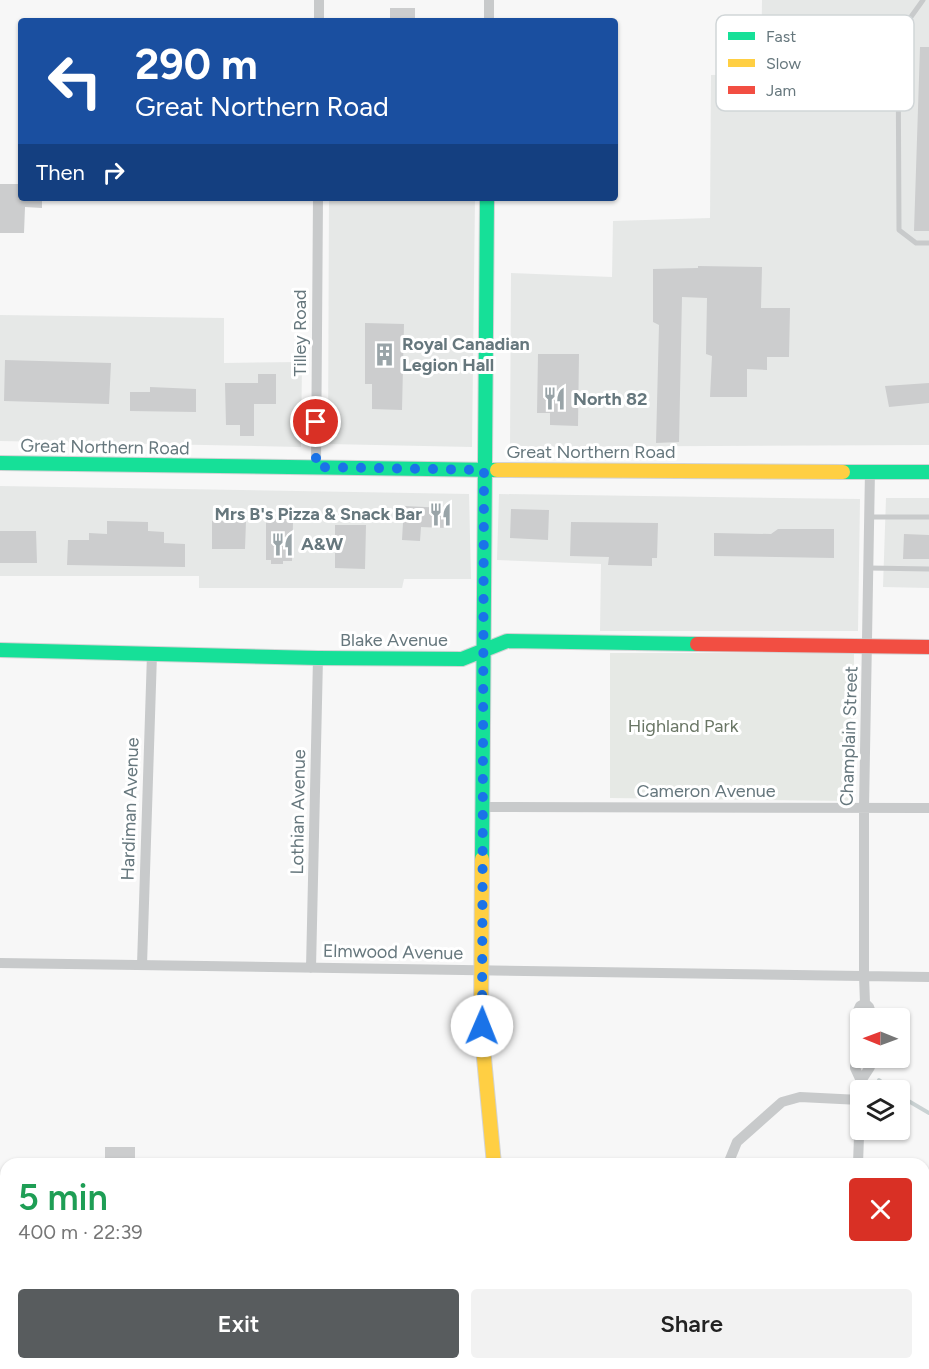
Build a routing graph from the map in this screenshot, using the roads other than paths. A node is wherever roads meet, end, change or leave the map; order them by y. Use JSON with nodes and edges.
{"nodes":[{"id":1,"x":319,"y":0,"type":"edge"},
{"id":2,"x":489,"y":0,"type":"edge"},
{"id":3,"x":923,"y":0,"type":"edge"},
{"id":4,"x":912,"y":15,"type":"edge"},
{"id":5,"x":319,"y":18,"type":"edge"},
{"id":6,"x":489,"y":18,"type":"edge"},
{"id":7,"x":898,"y":111,"type":"edge"},
{"id":8,"x":318,"y":201,"type":"edge"},
{"id":9,"x":487,"y":201,"type":"edge"},
{"id":10,"x":929,"y":243,"type":"edge"},
{"id":11,"x":0,"y":464,"type":"edge"},
{"id":12,"x":316,"y":467,"type":"junction"},
{"id":13,"x":484,"y":470,"type":"junction"},
{"id":14,"x":870,"y":471,"type":"junction"},
{"id":15,"x":929,"y":472,"type":"edge"},
{"id":16,"x":870,"y":517,"type":"junction"},
{"id":17,"x":929,"y":517,"type":"edge"},
{"id":18,"x":869,"y":568,"type":"junction"},
{"id":19,"x":929,"y":569,"type":"edge"},
{"id":20,"x":868,"y":646,"type":"junction"},
{"id":21,"x":929,"y":647,"type":"edge"},
{"id":22,"x":0,"y":650,"type":"edge"},
{"id":23,"x":483,"y":651,"type":"junction"},
{"id":24,"x":152,"y":654,"type":"junction"},
{"id":25,"x":318,"y":658,"type":"junction"},
{"id":26,"x":483,"y":807,"type":"junction"},
{"id":27,"x":864,"y":808,"type":"junction"},
{"id":28,"x":929,"y":808,"type":"edge"},
{"id":29,"x":0,"y":963,"type":"edge"},
{"id":30,"x":142,"y":965,"type":"junction"},
{"id":31,"x":311,"y":968,"type":"junction"},
{"id":32,"x":482,"y":970,"type":"junction"},
{"id":33,"x":864,"y":976,"type":"junction"},
{"id":34,"x":929,"y":977,"type":"edge"},
{"id":35,"x":865,"y":1003,"type":"junction"},
{"id":36,"x":869,"y":1008,"type":"edge"},
{"id":37,"x":861,"y":1080,"type":"edge"},
{"id":38,"x":850,"y":1100,"type":"edge"},
{"id":39,"x":859,"y":1140,"type":"edge"},
{"id":40,"x":493,"y":1158,"type":"edge"},
{"id":41,"x":730,"y":1158,"type":"edge"},
{"id":42,"x":858,"y":1158,"type":"edge"}],
"edges":[{"from":1,"to":5,"type":"street"},
{"from":2,"to":6,"type":"street"},
{"from":3,"to":4,"type":"lane"},
{"from":7,"to":10,"type":"lane"},
{"from":8,"to":12,"type":"street","name":"Tilley Road"},
{"from":9,"to":13,"type":"street"},
{"from":11,"to":12,"type":"street","name":"Great Northern Road"},
{"from":12,"to":13,"type":"street","name":"Great Northern Road"},
{"from":13,"to":14,"type":"street","name":"Great Northern Road"},
{"from":13,"to":23,"type":"street"},
{"from":14,"to":15,"type":"street","name":"Great Northern Road"},
{"from":14,"to":16,"type":"street","name":"Champlain Street"},
{"from":16,"to":17,"type":"lane"},
{"from":16,"to":18,"type":"street","name":"Champlain Street"},
{"from":18,"to":19,"type":"lane"},
{"from":18,"to":20,"type":"street","name":"Champlain Street"},
{"from":20,"to":21,"type":"street","name":"Blake Avenue"},
{"from":20,"to":23,"type":"street","name":"Blake Avenue"},
{"from":20,"to":27,"type":"street","name":"Champlain Street"},
{"from":22,"to":24,"type":"street","name":"Blake Avenue"},
{"from":23,"to":25,"type":"street","name":"Blake Avenue"},
{"from":23,"to":26,"type":"street"},
{"from":24,"to":25,"type":"street","name":"Blake Avenue"},
{"from":24,"to":30,"type":"street","name":"Hardiman Avenue"},
{"from":25,"to":31,"type":"street","name":"Lothian Avenue"},
{"from":26,"to":27,"type":"street","name":"Cameron Avenue"},
{"from":26,"to":32,"type":"street"},
{"from":27,"to":28,"type":"street","name":"Cameron Avenue"},
{"from":27,"to":33,"type":"street","name":"Champlain Street"},
{"from":29,"to":30,"type":"street","name":"Elmwood Avenue"},
{"from":30,"to":31,"type":"street","name":"Elmwood Avenue"},
{"from":31,"to":32,"type":"street","name":"Elmwood Avenue"},
{"from":32,"to":33,"type":"street","name":"Elmwood Avenue"},
{"from":32,"to":40,"type":"street"},
{"from":33,"to":34,"type":"street","name":"Elmwood Avenue"},
{"from":33,"to":35,"type":"street","name":"Champlain Street"},
{"from":35,"to":36,"type":"street","name":"Champlain Street"},
{"from":35,"to":37,"type":"street","name":"Champlain Street"},
{"from":38,"to":41,"type":"street"},
{"from":39,"to":42,"type":"street","name":"Champlain Street"}]}
